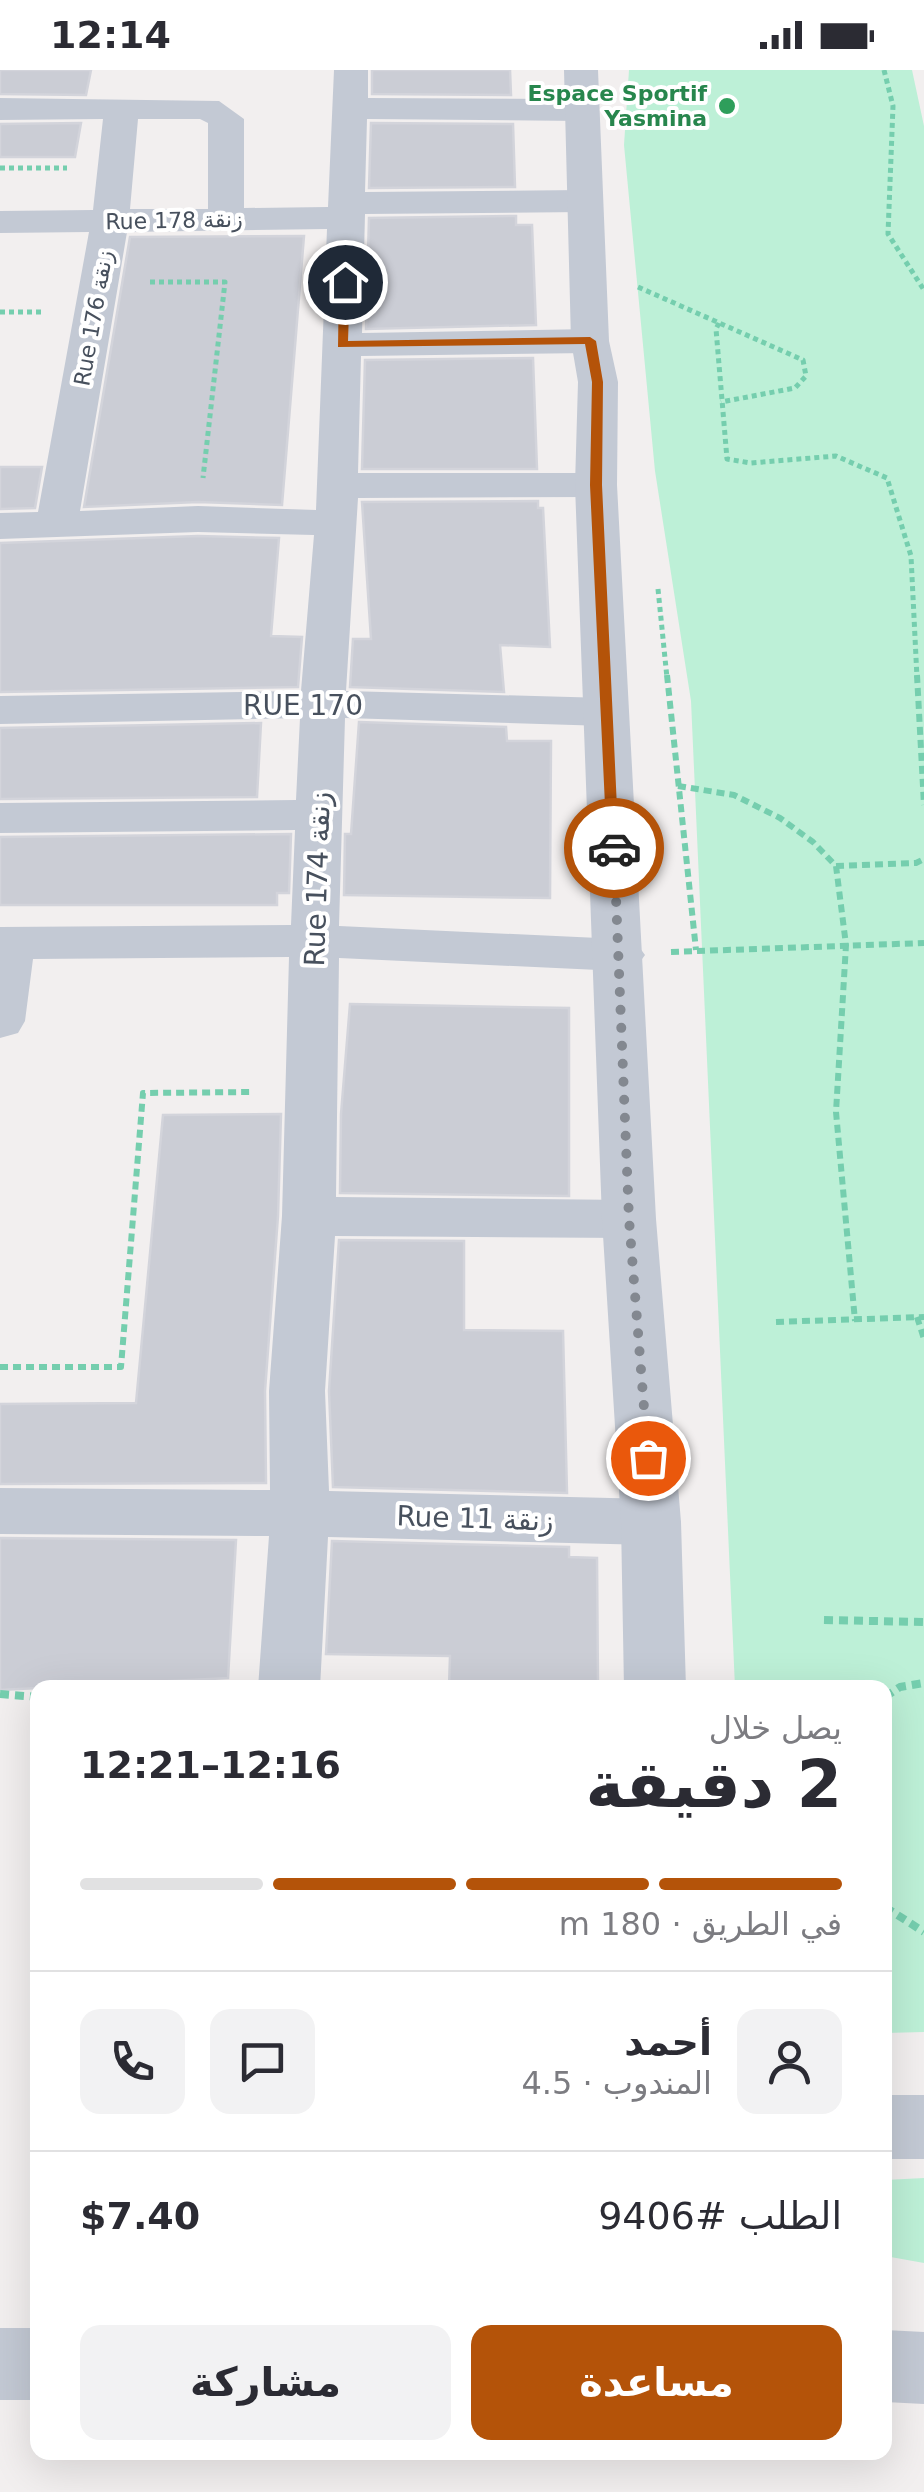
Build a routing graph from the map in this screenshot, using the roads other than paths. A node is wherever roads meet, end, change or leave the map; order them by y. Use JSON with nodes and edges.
{"nodes":[{"id":1,"x":351,"y":89,"type":"edge"},
{"id":2,"x":581,"y":90,"type":"edge"},
{"id":3,"x":122,"y":108,"type":"junction"},
{"id":4,"x":0,"y":109,"type":"edge"},
{"id":5,"x":584,"y":201,"type":"junction"},
{"id":6,"x":347,"y":210,"type":"junction"},
{"id":7,"x":226,"y":219,"type":"junction"},
{"id":8,"x":110,"y":220,"type":"junction"},
{"id":9,"x":0,"y":222,"type":"edge"},
{"id":10,"x":590,"y":341,"type":"junction"},
{"id":11,"x":342,"y":345,"type":"junction"},
{"id":12,"x":596,"y":485,"type":"junction"},
{"id":13,"x":337,"y":504,"type":"junction"},
{"id":14,"x":0,"y":526,"type":"edge"},
{"id":15,"x":56,"y":526,"type":"junction"},
{"id":16,"x":324,"y":704,"type":"junction"},
{"id":17,"x":0,"y":710,"type":"edge"},
{"id":18,"x":606,"y":712,"type":"junction"},
{"id":19,"x":319,"y":815,"type":"junction"},
{"id":20,"x":0,"y":818,"type":"edge"},
{"id":21,"x":315,"y":941,"type":"junction"},
{"id":22,"x":5,"y":943,"type":"edge"},
{"id":23,"x":620,"y":955,"type":"junction"},
{"id":24,"x":0,"y":1022,"type":"edge"},
{"id":25,"x":310,"y":1216,"type":"junction"},
{"id":26,"x":629,"y":1219,"type":"junction"},
{"id":27,"x":0,"y":1511,"type":"edge"},
{"id":28,"x":300,"y":1513,"type":"junction"},
{"id":29,"x":651,"y":1522,"type":"junction"},
{"id":30,"x":290,"y":1680,"type":"edge"},
{"id":31,"x":656,"y":1680,"type":"edge"},
{"id":32,"x":892,"y":2127,"type":"edge"},
{"id":33,"x":924,"y":2127,"type":"edge"},
{"id":34,"x":0,"y":2364,"type":"edge"},
{"id":35,"x":30,"y":2364,"type":"edge"},
{"id":36,"x":892,"y":2366,"type":"edge"},
{"id":37,"x":924,"y":2368,"type":"edge"}],
"edges":[{"from":1,"to":2,"type":"street"},
{"from":1,"to":6,"type":"street","name":"Rue 174 زنقة"},
{"from":2,"to":5,"type":"street"},
{"from":3,"to":4,"type":"street"},
{"from":3,"to":7,"type":"street"},
{"from":3,"to":8,"type":"street","name":"Rue 176 زنقة"},
{"from":5,"to":6,"type":"street","name":"Rue 178 زنقة"},
{"from":5,"to":10,"type":"street"},
{"from":6,"to":7,"type":"street","name":"Rue 178 زنقة"},
{"from":6,"to":11,"type":"street","name":"Rue 174 زنقة"},
{"from":7,"to":8,"type":"street","name":"Rue 178 زنقة"},
{"from":8,"to":9,"type":"street","name":"Rue 178 زنقة"},
{"from":8,"to":15,"type":"street","name":"Rue 176 زنقة"},
{"from":10,"to":11,"type":"street"},
{"from":10,"to":12,"type":"street"},
{"from":11,"to":13,"type":"street","name":"Rue 174 زنقة"},
{"from":12,"to":13,"type":"street"},
{"from":12,"to":18,"type":"street"},
{"from":13,"to":15,"type":"street"},
{"from":13,"to":16,"type":"street","name":"Rue 174 زنقة"},
{"from":14,"to":15,"type":"street"},
{"from":16,"to":17,"type":"street","name":"RUE 170"},
{"from":16,"to":18,"type":"street","name":"RUE 170"},
{"from":16,"to":19,"type":"street","name":"Rue 174 زنقة"},
{"from":18,"to":23,"type":"street"},
{"from":19,"to":20,"type":"street"},
{"from":19,"to":21,"type":"street","name":"Rue 174 زنقة"},
{"from":21,"to":22,"type":"street"},
{"from":21,"to":23,"type":"street"},
{"from":21,"to":25,"type":"street","name":"Rue 174 زنقة"},
{"from":22,"to":24,"type":"street"},
{"from":23,"to":26,"type":"street"},
{"from":25,"to":26,"type":"street"},
{"from":25,"to":28,"type":"street","name":"Rue 174 زنقة"},
{"from":26,"to":29,"type":"street"},
{"from":27,"to":28,"type":"street","name":"Rue 11 زنقة"},
{"from":28,"to":29,"type":"street","name":"Rue 11 زنقة"},
{"from":28,"to":30,"type":"street","name":"Rue 174 زنقة"},
{"from":29,"to":31,"type":"street"},
{"from":32,"to":33,"type":"street"},
{"from":34,"to":35,"type":"street"},
{"from":36,"to":37,"type":"street"}]}
